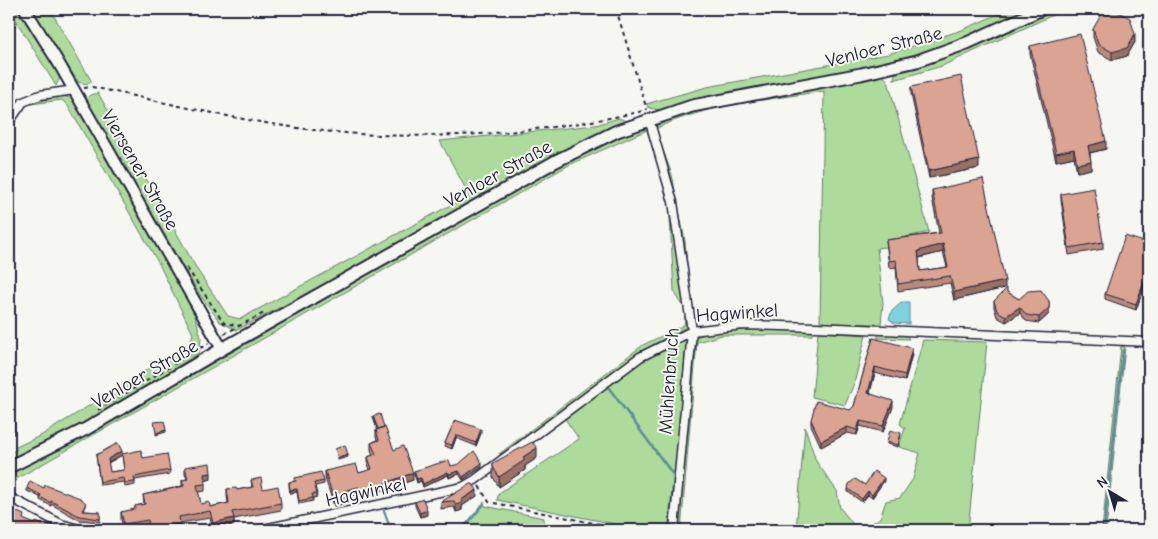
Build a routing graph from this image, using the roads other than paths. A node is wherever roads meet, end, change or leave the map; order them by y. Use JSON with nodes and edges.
{"nodes":[{"id":1,"x":25,"y":9,"type":"edge"},
{"id":2,"x":1042,"y":9,"type":"edge"},
{"id":3,"x":75,"y":90,"type":"junction"},
{"id":4,"x":648,"y":115,"type":"junction"},
{"id":5,"x":9,"y":122,"type":"edge"},
{"id":6,"x":692,"y":331,"type":"junction"},
{"id":7,"x":1149,"y":342,"type":"edge"},
{"id":8,"x":219,"y":344,"type":"junction"},
{"id":9,"x":9,"y":467,"type":"edge"},
{"id":10,"x":9,"y":498,"type":"edge"},
{"id":11,"x":82,"y":530,"type":"edge"},
{"id":12,"x":259,"y":530,"type":"edge"},
{"id":13,"x":674,"y":530,"type":"edge"}],
"edges":[{"from":1,"to":3,"type":"street","name":"Viersener Straße"},
{"from":2,"to":4,"type":"main road","name":"Venloer Straße"},
{"from":3,"to":5,"type":"street"},
{"from":3,"to":8,"type":"street","name":"Viersener Straße"},
{"from":4,"to":6,"type":"street","name":"Mühlenbruch"},
{"from":4,"to":8,"type":"main road","name":"Venloer Straße"},
{"from":6,"to":7,"type":"street","name":"Hagwinkel"},
{"from":6,"to":12,"type":"street","name":"Hagwinkel"},
{"from":6,"to":13,"type":"street","name":"Mühlenbruch"},
{"from":8,"to":9,"type":"main road","name":"Venloer Straße"},
{"from":10,"to":11,"type":"street"}]}
